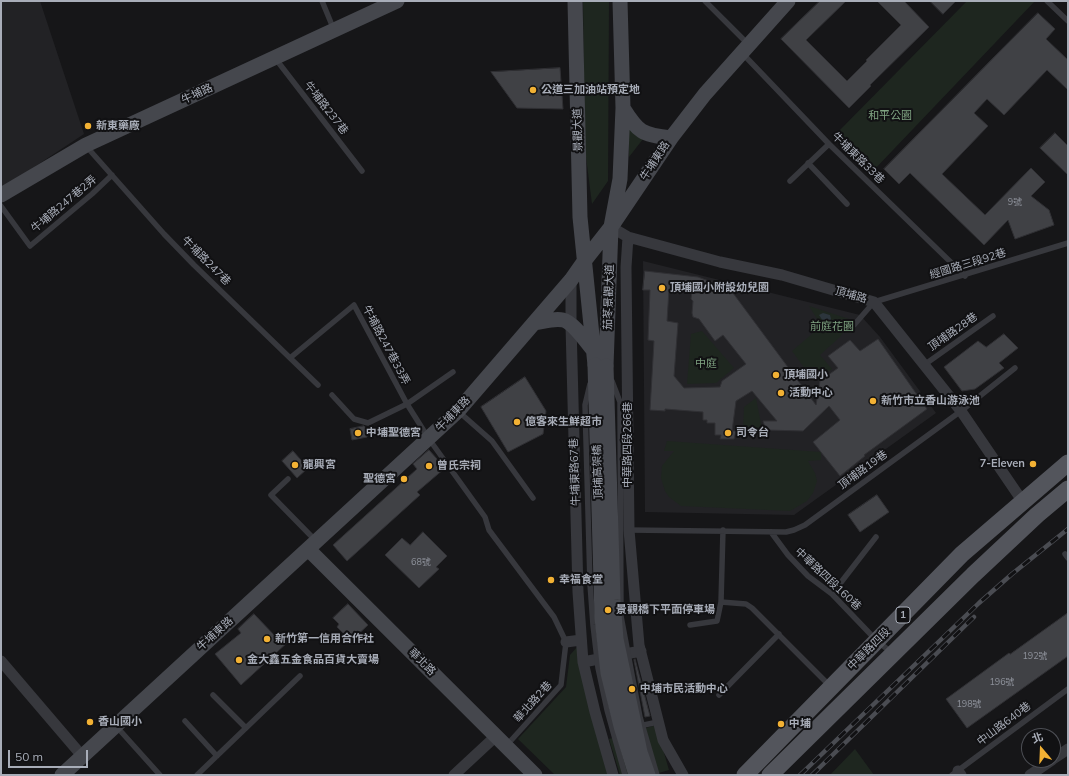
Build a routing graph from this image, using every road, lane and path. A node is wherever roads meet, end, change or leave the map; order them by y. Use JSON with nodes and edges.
{"nodes":[{"id":1,"x":322,"y":1,"type":"edge"},
{"id":2,"x":397,"y":1,"type":"edge"},
{"id":3,"x":575,"y":1,"type":"edge"},
{"id":4,"x":620,"y":1,"type":"edge"},
{"id":5,"x":705,"y":1,"type":"edge"},
{"id":6,"x":788,"y":1,"type":"edge"},
{"id":7,"x":1047,"y":1,"type":"edge"},
{"id":8,"x":1068,"y":21,"type":"edge"},
{"id":9,"x":334,"y":30,"type":"junction"},
{"id":10,"x":745,"y":48,"type":"junction"},
{"id":11,"x":275,"y":58,"type":"junction"},
{"id":12,"x":623,"y":108,"type":"junction"},
{"id":13,"x":670,"y":138,"type":"junction"},
{"id":14,"x":829,"y":144,"type":"junction"},
{"id":15,"x":86,"y":146,"type":"junction"},
{"id":16,"x":808,"y":163,"type":"junction"},
{"id":17,"x":362,"y":170,"type":"dead end"},
{"id":18,"x":112,"y":175,"type":"junction"},
{"id":19,"x":790,"y":181,"type":"dead end"},
{"id":20,"x":1,"y":195,"type":"edge"},
{"id":21,"x":847,"y":204,"type":"dead end"},
{"id":22,"x":1,"y":206,"type":"edge"},
{"id":23,"x":612,"y":227,"type":"junction"},
{"id":24,"x":628,"y":237,"type":"junction"},
{"id":25,"x":1068,"y":243,"type":"edge"},
{"id":26,"x":585,"y":260,"type":"junction"},
{"id":27,"x":965,"y":276,"type":"junction"},
{"id":28,"x":572,"y":280,"type":"junction"},
{"id":29,"x":874,"y":302,"type":"junction"},
{"id":30,"x":993,"y":316,"type":"dead end"},
{"id":31,"x":534,"y":323,"type":"junction"},
{"id":32,"x":571,"y":325,"type":"junction"},
{"id":33,"x":854,"y":325,"type":"dead end"},
{"id":34,"x":290,"y":358,"type":"junction"},
{"id":35,"x":598,"y":361,"type":"junction"},
{"id":36,"x":924,"y":365,"type":"junction"},
{"id":37,"x":1015,"y":368,"type":"dead end"},
{"id":38,"x":453,"y":372,"type":"dead end"},
{"id":39,"x":318,"y":385,"type":"dead end"},
{"id":40,"x":332,"y":395,"type":"dead end"},
{"id":41,"x":407,"y":404,"type":"junction"},
{"id":42,"x":961,"y":410,"type":"junction"},
{"id":43,"x":458,"y":411,"type":"junction"},
{"id":44,"x":429,"y":439,"type":"junction"},
{"id":45,"x":1068,"y":463,"type":"edge"},
{"id":46,"x":288,"y":479,"type":"dead end"},
{"id":47,"x":1068,"y":488,"type":"edge"},
{"id":48,"x":533,"y":498,"type":"dead end"},
{"id":49,"x":1023,"y":502,"type":"junction"},
{"id":50,"x":628,"y":530,"type":"junction"},
{"id":51,"x":723,"y":530,"type":"junction"},
{"id":52,"x":771,"y":532,"type":"junction"},
{"id":53,"x":876,"y":537,"type":"dead end"},
{"id":54,"x":312,"y":545,"type":"junction"},
{"id":55,"x":832,"y":594,"type":"junction"},
{"id":56,"x":721,"y":602,"type":"junction"},
{"id":57,"x":690,"y":625,"type":"dead end"},
{"id":58,"x":779,"y":634,"type":"junction"},
{"id":59,"x":581,"y":640,"type":"junction"},
{"id":60,"x":877,"y":641,"type":"junction"},
{"id":61,"x":566,"y":642,"type":"junction"},
{"id":62,"x":641,"y":651,"type":"junction"},
{"id":63,"x":893,"y":654,"type":"junction"},
{"id":64,"x":1,"y":661,"type":"edge"},
{"id":65,"x":583,"y":662,"type":"junction"},
{"id":66,"x":300,"y":676,"type":"dead end"},
{"id":67,"x":831,"y":687,"type":"junction"},
{"id":68,"x":1068,"y":689,"type":"edge"},
{"id":69,"x":213,"y":695,"type":"dead end"},
{"id":70,"x":719,"y":695,"type":"dead end"},
{"id":71,"x":185,"y":721,"type":"dead end"},
{"id":72,"x":658,"y":722,"type":"junction"},
{"id":73,"x":115,"y":725,"type":"junction"},
{"id":74,"x":246,"y":728,"type":"junction"},
{"id":75,"x":601,"y":734,"type":"junction"},
{"id":76,"x":501,"y":741,"type":"junction"},
{"id":77,"x":217,"y":756,"type":"junction"},
{"id":78,"x":83,"y":757,"type":"junction"},
{"id":79,"x":1041,"y":768,"type":"edge"},
{"id":80,"x":957,"y":774,"type":"edge"},
{"id":81,"x":62,"y":775,"type":"edge"},
{"id":82,"x":160,"y":775,"type":"edge"},
{"id":83,"x":197,"y":775,"type":"edge"},
{"id":84,"x":454,"y":775,"type":"edge"},
{"id":85,"x":535,"y":775,"type":"edge"},
{"id":86,"x":613,"y":775,"type":"edge"},
{"id":87,"x":625,"y":775,"type":"edge"},
{"id":88,"x":636,"y":775,"type":"edge"},
{"id":89,"x":648,"y":775,"type":"edge"},
{"id":90,"x":657,"y":775,"type":"edge"},
{"id":91,"x":683,"y":775,"type":"edge"},
{"id":92,"x":745,"y":775,"type":"edge"},
{"id":93,"x":770,"y":775,"type":"edge"},
{"id":94,"x":1030,"y":775,"type":"edge"}],
"edges":[{"from":1,"to":9,"type":"lane"},
{"from":2,"to":9,"type":"street","name":"牛埔路"},
{"from":3,"to":26,"type":"street","name":"景觀大道"},
{"from":4,"to":12,"type":"street"},
{"from":5,"to":10,"type":"lane","name":"牛埔東路33巷"},
{"from":6,"to":10,"type":"street","name":"牛埔東路"},
{"from":7,"to":8,"type":"lane"},
{"from":9,"to":11,"type":"street","name":"牛埔路"},
{"from":10,"to":13,"type":"street","name":"牛埔東路"},
{"from":10,"to":14,"type":"lane","name":"牛埔東路33巷"},
{"from":11,"to":15,"type":"street","name":"牛埔路"},
{"from":11,"to":17,"type":"lane","name":"牛埔路237巷"},
{"from":12,"to":13,"type":"street"},
{"from":12,"to":23,"type":"street"},
{"from":13,"to":23,"type":"street","name":"牛埔東路"},
{"from":14,"to":16,"type":"lane"},
{"from":14,"to":27,"type":"lane","name":"牛埔東路33巷"},
{"from":15,"to":18,"type":"lane","name":"牛埔路247巷"},
{"from":15,"to":20,"type":"street","name":"牛埔路"},
{"from":16,"to":19,"type":"lane"},
{"from":16,"to":21,"type":"lane"},
{"from":18,"to":22,"type":"lane","name":"牛埔路247巷2弄"},
{"from":18,"to":34,"type":"lane","name":"牛埔路247巷"},
{"from":23,"to":24,"type":"street","name":"頂埔路"},
{"from":23,"to":26,"type":"street","name":"牛埔東路"},
{"from":23,"to":35,"type":"street","name":"茄苳景觀大道"},
{"from":24,"to":29,"type":"street","name":"頂埔路"},
{"from":24,"to":50,"type":"street","name":"中華路四段266巷"},
{"from":25,"to":27,"type":"lane","name":"經國路三段92巷"},
{"from":26,"to":28,"type":"street","name":"牛埔東路"},
{"from":26,"to":35,"type":"street","name":"茄苳景觀大道"},
{"from":27,"to":29,"type":"lane","name":"經國路三段92巷"},
{"from":28,"to":31,"type":"street","name":"牛埔東路"},
{"from":28,"to":32,"type":"street","name":"牛埔東路67巷"},
{"from":29,"to":33,"type":"lane"},
{"from":29,"to":36,"type":"street","name":"頂埔路"},
{"from":30,"to":36,"type":"lane","name":"頂埔路28巷"},
{"from":31,"to":32,"type":"street"},
{"from":31,"to":43,"type":"street","name":"牛埔東路"},
{"from":32,"to":35,"type":"street"},
{"from":32,"to":59,"type":"street","name":"牛埔東路67巷"},
{"from":34,"to":39,"type":"lane","name":"牛埔路247巷"},
{"from":34,"to":41,"type":"lane","name":"牛埔路247巷33弄"},
{"from":35,"to":87,"type":"lane","name":"頂埔高架橋","bridge":true},
{"from":35,"to":88,"type":"street","name":"頂埔高架橋","bridge":true},
{"from":35,"to":89,"type":"street","name":"頂埔高架橋","bridge":true},
{"from":35,"to":90,"type":"lane","name":"頂埔高架橋","bridge":true},
{"from":36,"to":42,"type":"street","name":"頂埔路"},
{"from":37,"to":42,"type":"lane","name":"頂埔路19巷"},
{"from":38,"to":41,"type":"lane"},
{"from":40,"to":41,"type":"lane"},
{"from":41,"to":44,"type":"lane"},
{"from":42,"to":49,"type":"street","name":"頂埔路"},
{"from":42,"to":52,"type":"lane","name":"頂埔路19巷"},
{"from":43,"to":44,"type":"street","name":"牛埔東路"},
{"from":43,"to":48,"type":"lane"},
{"from":44,"to":54,"type":"street","name":"牛埔東路"},
{"from":44,"to":61,"type":"lane"},
{"from":45,"to":49,"type":"main road","name":"中華路四段","number":"1"},
{"from":46,"to":54,"type":"lane"},
{"from":47,"to":63,"type":"main road","name":"中華路四段","number":"1"},
{"from":49,"to":60,"type":"main road","name":"中華路四段","number":"1"},
{"from":50,"to":51,"type":"lane","name":"頂埔路19巷"},
{"from":50,"to":62,"type":"street","name":"中華路四段266巷"},
{"from":51,"to":52,"type":"lane","name":"頂埔路19巷"},
{"from":51,"to":56,"type":"lane"},
{"from":52,"to":55,"type":"lane","name":"中華路四段160巷"},
{"from":53,"to":55,"type":"lane"},
{"from":54,"to":73,"type":"street","name":"牛埔東路"},
{"from":54,"to":76,"type":"street","name":"華北路"},
{"from":55,"to":60,"type":"lane","name":"中華路四段160巷"},
{"from":56,"to":57,"type":"lane"},
{"from":56,"to":58,"type":"lane"},
{"from":58,"to":67,"type":"lane"},
{"from":58,"to":70,"type":"lane"},
{"from":59,"to":61,"type":"street"},
{"from":59,"to":65,"type":"street"},
{"from":60,"to":63,"type":"lane","name":"中華路四段160巷"},
{"from":60,"to":67,"type":"main road","name":"中華路四段","number":"1"},
{"from":61,"to":76,"type":"lane","name":"華北路2巷"},
{"from":62,"to":65,"type":"street"},
{"from":62,"to":72,"type":"street","name":"中華路四段266巷"},
{"from":63,"to":93,"type":"main road","name":"中華路四段","number":"1"},
{"from":64,"to":78,"type":"street"},
{"from":65,"to":75,"type":"street"},
{"from":66,"to":74,"type":"lane"},
{"from":67,"to":92,"type":"main road","name":"中華路四段","number":"1"},
{"from":68,"to":80,"type":"lane","name":"中山路640巷"},
{"from":69,"to":74,"type":"lane"},
{"from":71,"to":77,"type":"lane"},
{"from":72,"to":75,"type":"lane"},
{"from":72,"to":91,"type":"street","name":"中華路四段266巷"},
{"from":73,"to":78,"type":"street","name":"牛埔東路"},
{"from":73,"to":82,"type":"lane"},
{"from":74,"to":77,"type":"lane"},
{"from":75,"to":86,"type":"street"},
{"from":76,"to":84,"type":"street"},
{"from":76,"to":85,"type":"street","name":"華北路"},
{"from":77,"to":83,"type":"lane"},
{"from":78,"to":81,"type":"street","name":"牛埔東路"},
{"from":79,"to":94,"type":"street"}]}
